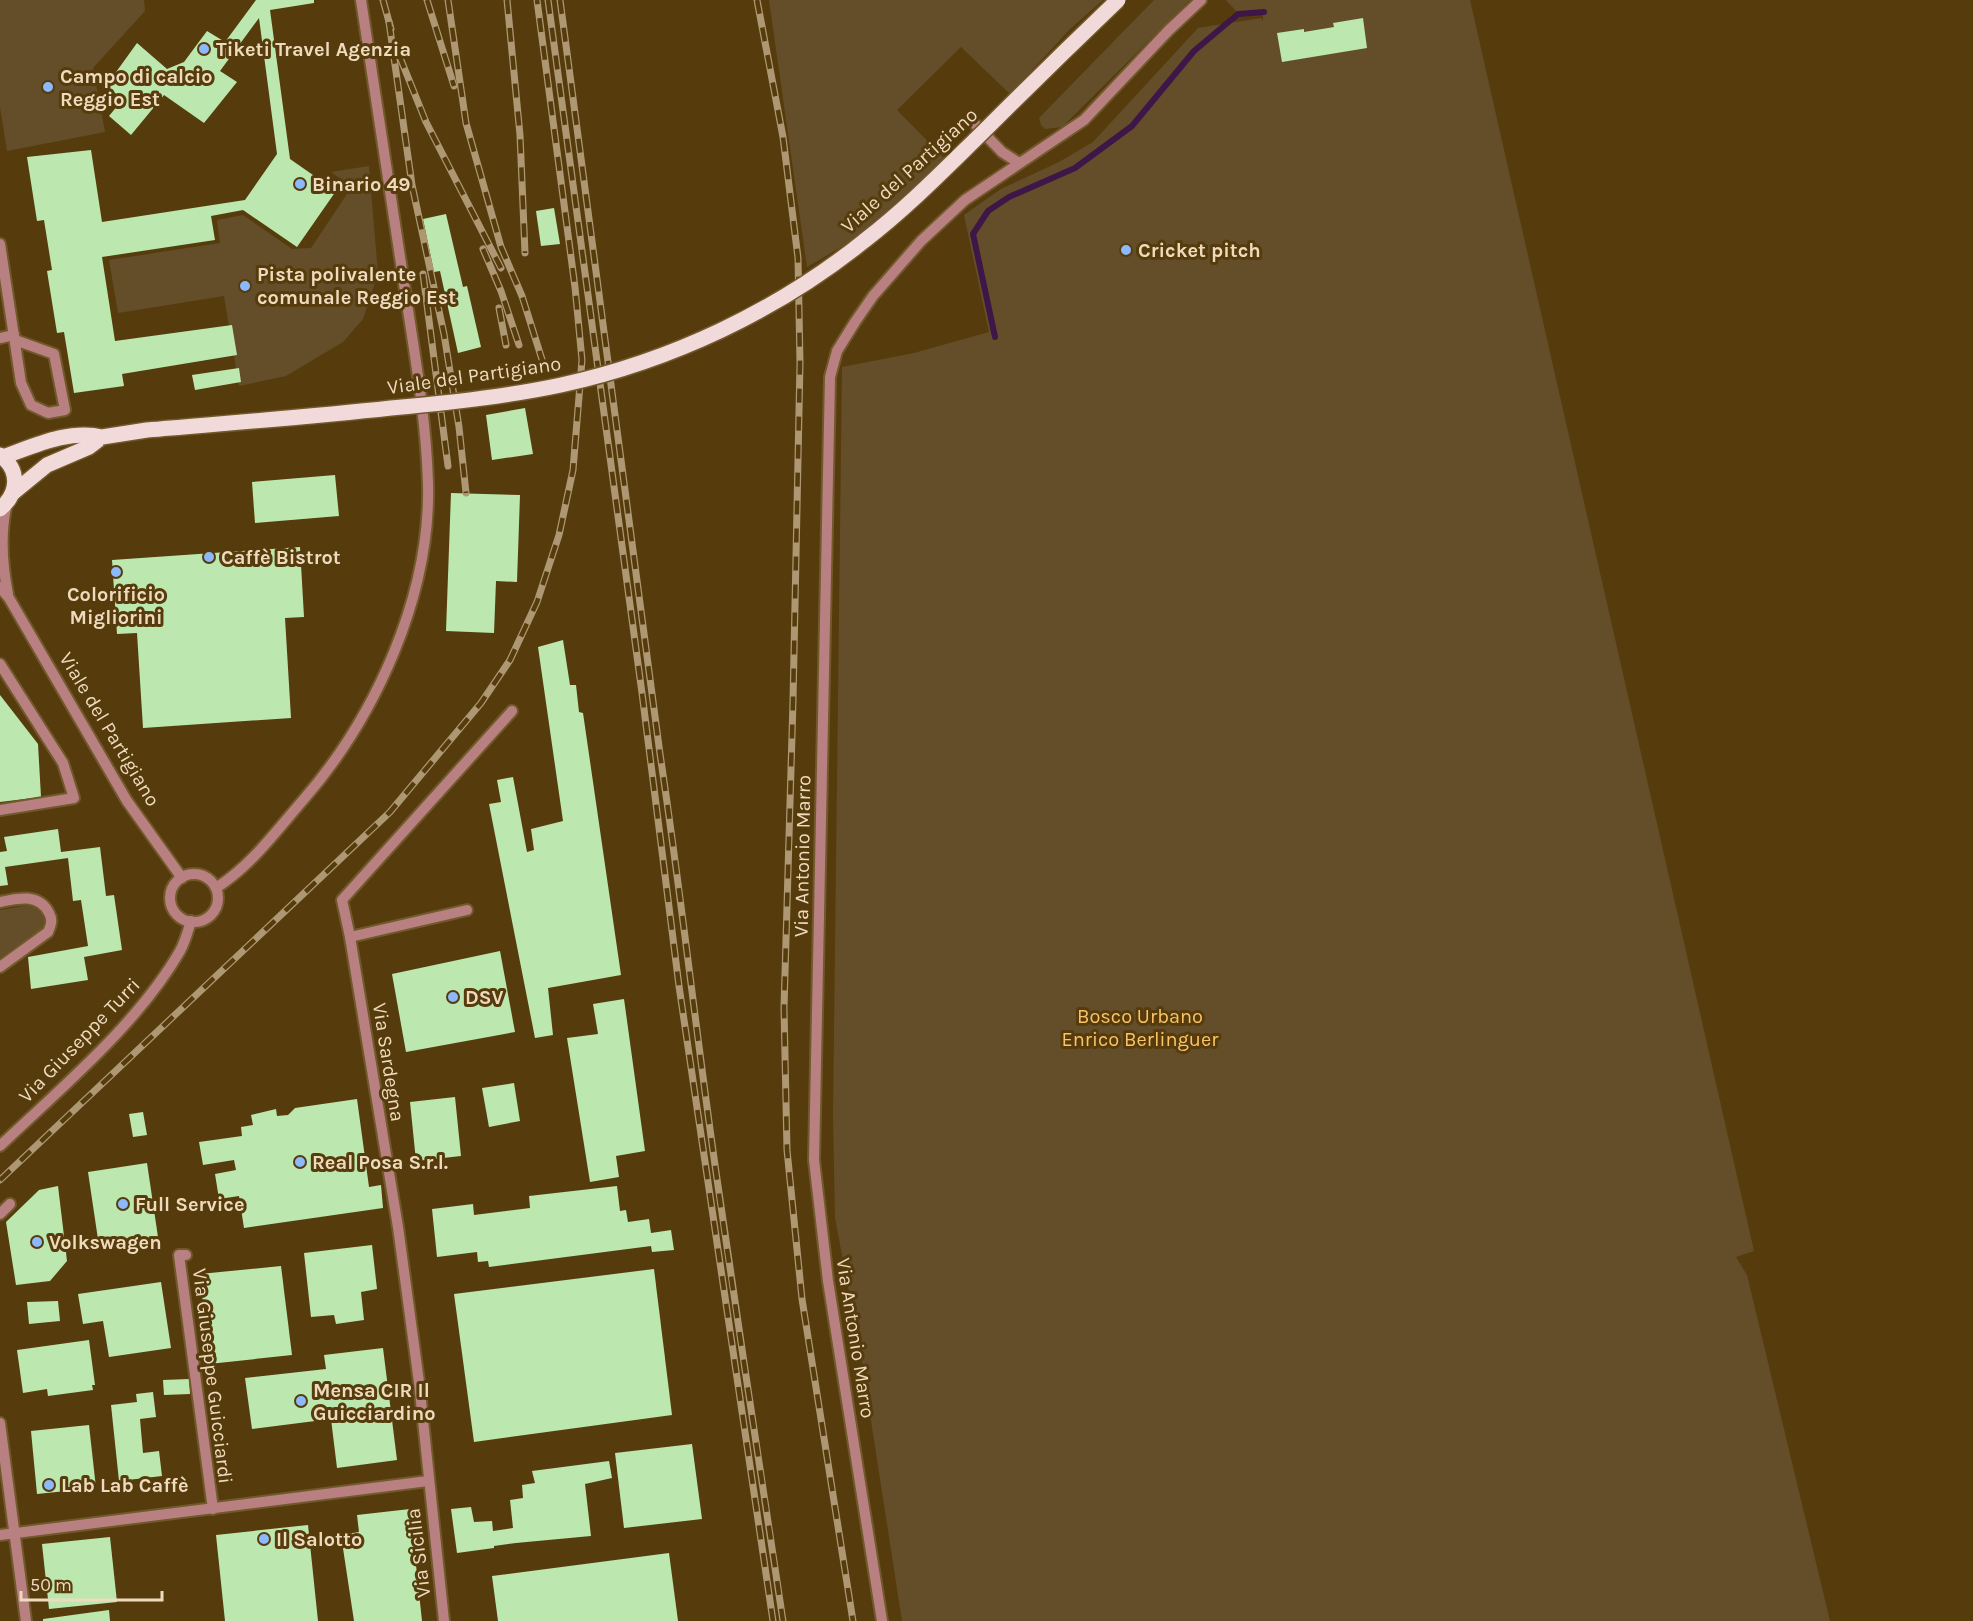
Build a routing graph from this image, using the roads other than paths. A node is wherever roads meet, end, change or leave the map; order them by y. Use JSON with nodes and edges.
{"nodes":[{"id":1,"x":361,"y":0,"type":"edge"},
{"id":2,"x":1118,"y":0,"type":"edge"},
{"id":3,"x":1201,"y":0,"type":"edge"},
{"id":4,"x":971,"y":120,"type":"dead end"},
{"id":5,"x":1019,"y":163,"type":"junction"},
{"id":6,"x":0,"y":244,"type":"edge"},
{"id":7,"x":0,"y":338,"type":"edge"},
{"id":8,"x":14,"y":338,"type":"junction"},
{"id":9,"x":102,"y":437,"type":"junction"},
{"id":10,"x":1,"y":456,"type":"edge"},
{"id":11,"x":7,"y":501,"type":"edge"},
{"id":12,"x":0,"y":587,"type":"edge"},
{"id":13,"x":9,"y":598,"type":"junction"},
{"id":14,"x":0,"y":664,"type":"edge"},
{"id":15,"x":512,"y":711,"type":"dead end"},
{"id":16,"x":0,"y":810,"type":"edge"},
{"id":17,"x":182,"y":878,"type":"junction"},
{"id":18,"x":216,"y":888,"type":"junction"},
{"id":19,"x":0,"y":902,"type":"edge"},
{"id":20,"x":466,"y":909,"type":"dead end"},
{"id":21,"x":191,"y":921,"type":"junction"},
{"id":22,"x":351,"y":937,"type":"junction"},
{"id":23,"x":0,"y":967,"type":"edge"},
{"id":24,"x":0,"y":1146,"type":"edge"},
{"id":25,"x":10,"y":1204,"type":"dead end"},
{"id":26,"x":0,"y":1214,"type":"edge"},
{"id":27,"x":186,"y":1255,"type":"dead end"},
{"id":28,"x":0,"y":1423,"type":"edge"},
{"id":29,"x":428,"y":1481,"type":"junction"},
{"id":30,"x":213,"y":1509,"type":"junction"},
{"id":31,"x":15,"y":1533,"type":"junction"},
{"id":32,"x":0,"y":1535,"type":"edge"},
{"id":33,"x":26,"y":1621,"type":"edge"},
{"id":34,"x":444,"y":1621,"type":"edge"},
{"id":35,"x":882,"y":1621,"type":"edge"}],
"edges":[{"from":1,"to":18,"type":"street"},
{"from":2,"to":9,"type":"main road","name":"Viale del Partigiano","bridge":true},
{"from":3,"to":5,"type":"street","name":"Via Antonio Marro"},
{"from":4,"to":5,"type":"street"},
{"from":5,"to":35,"type":"street","name":"Via Antonio Marro"},
{"from":6,"to":8,"type":"street"},
{"from":7,"to":8,"type":"street"},
{"from":8,"to":8,"type":"street"},
{"from":9,"to":10,"type":"main road","name":"Viale del Partigiano"},
{"from":9,"to":11,"type":"main road","name":"Viale del Partigiano"},
{"from":10,"to":11,"type":"main road","name":"Viale del Partigiano"},
{"from":11,"to":13,"type":"street","name":"Viale del Partigiano"},
{"from":12,"to":13,"type":"street","name":"Viale del Partigiano"},
{"from":13,"to":17,"type":"street","name":"Viale del Partigiano"},
{"from":14,"to":16,"type":"street"},
{"from":15,"to":22,"type":"street","name":"Via Sardegna"},
{"from":17,"to":18,"type":"street"},
{"from":17,"to":21,"type":"street"},
{"from":18,"to":21,"type":"street"},
{"from":19,"to":23,"type":"street"},
{"from":20,"to":22,"type":"street"},
{"from":21,"to":24,"type":"street","name":"Via Giuseppe Turri"},
{"from":22,"to":29,"type":"street","name":"Via Sardegna"},
{"from":25,"to":26,"type":"street"},
{"from":27,"to":30,"type":"street","name":"Via Giuseppe Guicciardi"},
{"from":28,"to":31,"type":"street"},
{"from":29,"to":30,"type":"street","name":"Via Giuseppe Guicciardi"},
{"from":29,"to":34,"type":"street","name":"Via Sicilia"},
{"from":30,"to":31,"type":"street","name":"Via Giuseppe Guicciardi"},
{"from":31,"to":32,"type":"street","name":"Via Giuseppe Guicciardi"},
{"from":31,"to":33,"type":"street"}]}
